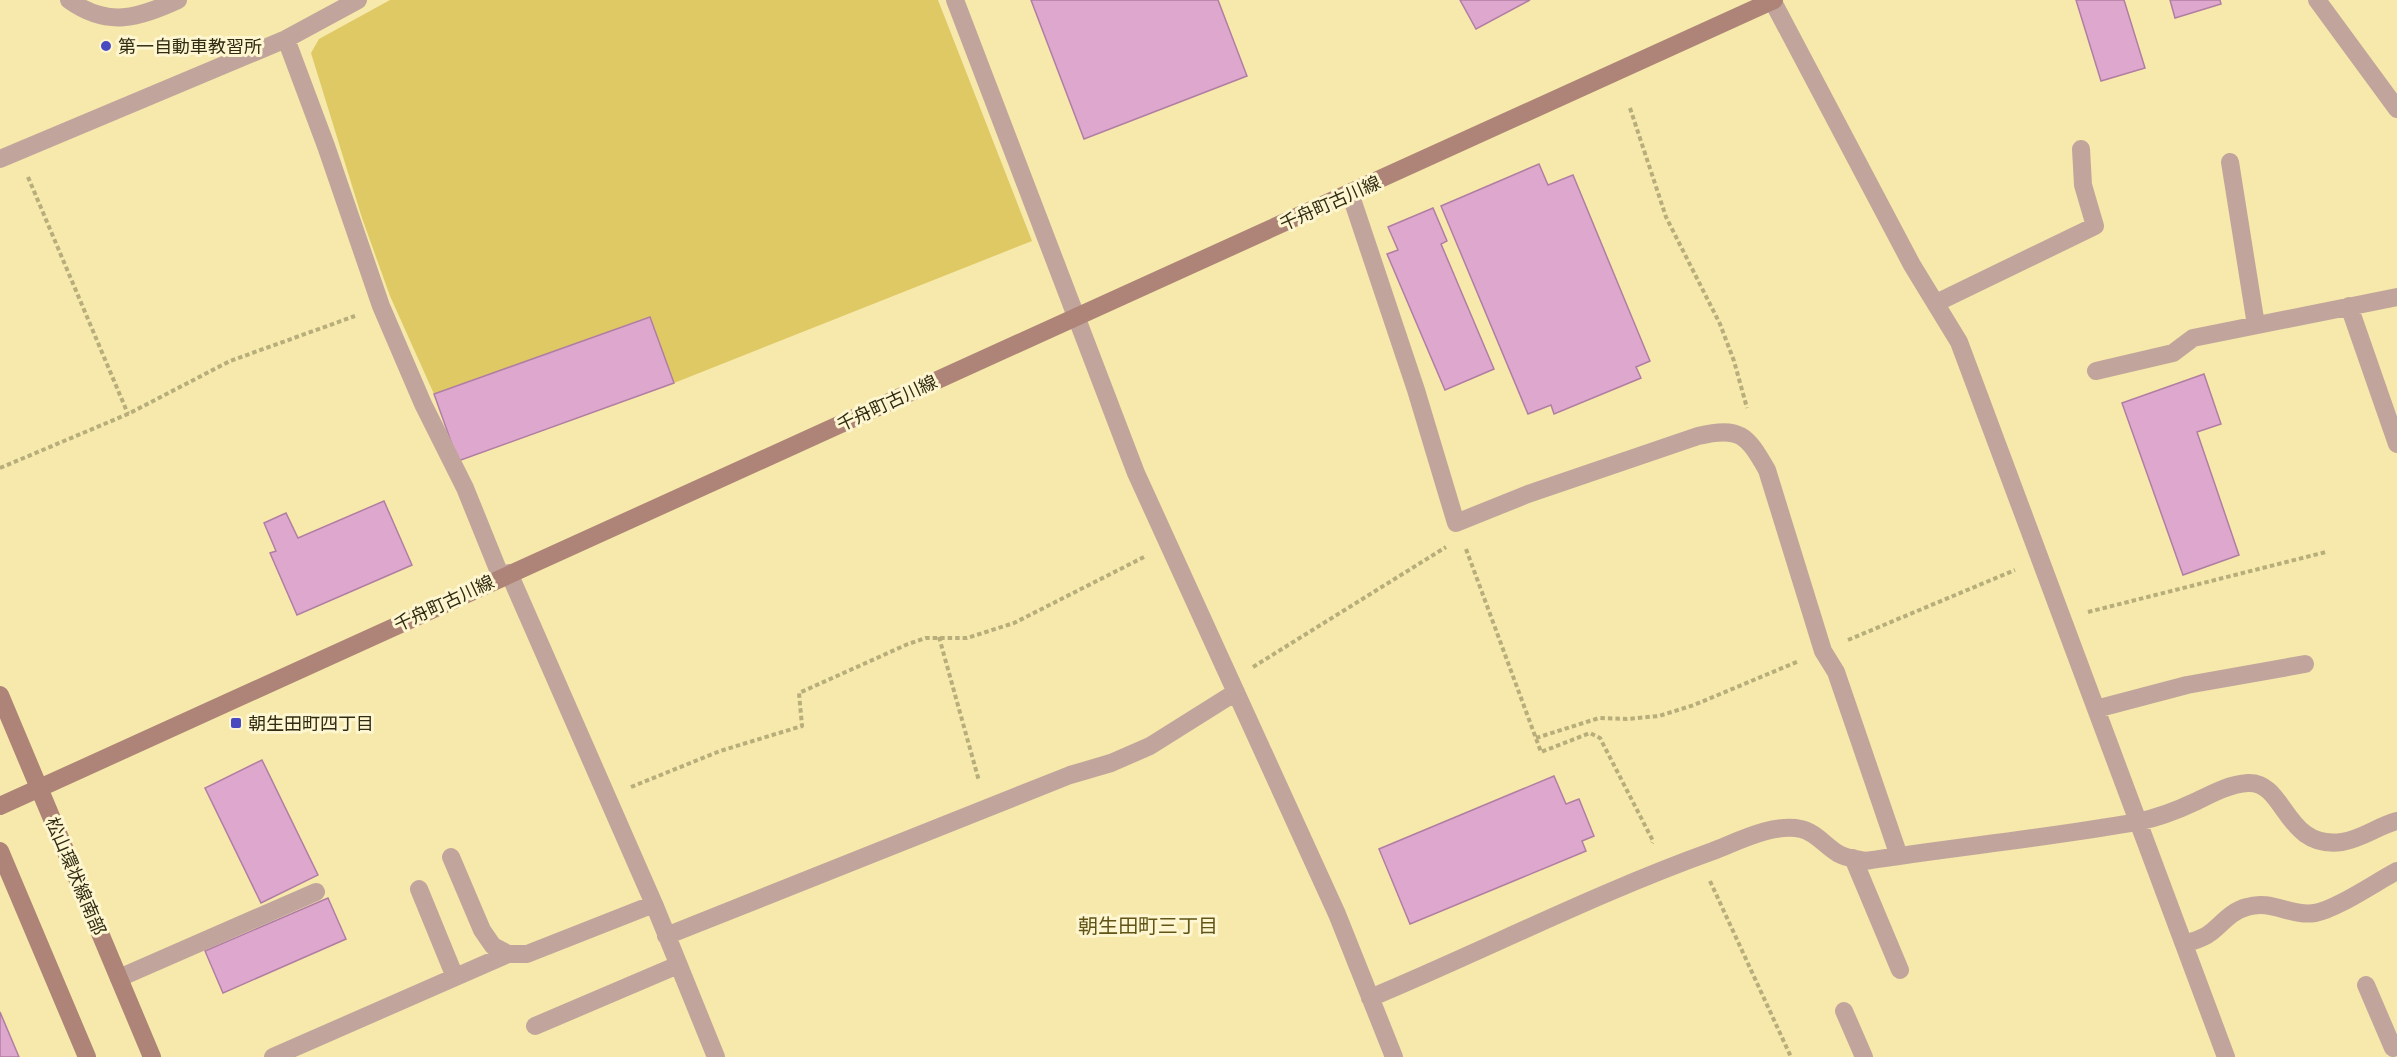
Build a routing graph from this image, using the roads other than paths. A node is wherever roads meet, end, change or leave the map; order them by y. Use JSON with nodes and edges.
{"nodes":[{"id":1,"x":69,"y":0,"type":"edge"},
{"id":2,"x":178,"y":0,"type":"edge"},
{"id":3,"x":358,"y":0,"type":"edge"},
{"id":4,"x":955,"y":0,"type":"edge"},
{"id":5,"x":1773,"y":0,"type":"edge"},
{"id":6,"x":2317,"y":0,"type":"edge"},
{"id":7,"x":146,"y":6,"type":"edge"},
{"id":8,"x":286,"y":39,"type":"junction"},
{"id":9,"x":2397,"y":109,"type":"edge"},
{"id":10,"x":2081,"y":149,"type":"dead end"},
{"id":11,"x":0,"y":159,"type":"edge"},
{"id":12,"x":2230,"y":162,"type":"dead end"},
{"id":13,"x":1350,"y":193,"type":"junction"},
{"id":14,"x":2397,"y":297,"type":"edge"},
{"id":15,"x":1936,"y":303,"type":"junction"},
{"id":16,"x":2349,"y":306,"type":"junction"},
{"id":17,"x":1076,"y":317,"type":"junction"},
{"id":18,"x":2256,"y":325,"type":"junction"},
{"id":19,"x":2096,"y":371,"type":"dead end"},
{"id":20,"x":2397,"y":444,"type":"edge"},
{"id":21,"x":505,"y":575,"type":"junction"},
{"id":22,"x":2305,"y":664,"type":"dead end"},
{"id":23,"x":1233,"y":686,"type":"junction"},
{"id":24,"x":0,"y":695,"type":"edge"},
{"id":25,"x":2096,"y":709,"type":"junction"},
{"id":26,"x":39,"y":788,"type":"junction"},
{"id":27,"x":0,"y":806,"type":"edge"},
{"id":28,"x":2397,"y":821,"type":"edge"},
{"id":29,"x":2138,"y":822,"type":"junction"},
{"id":30,"x":0,"y":851,"type":"edge"},
{"id":31,"x":1899,"y":856,"type":"junction"},
{"id":32,"x":450,"y":857,"type":"dead end"},
{"id":33,"x":1853,"y":858,"type":"junction"},
{"id":34,"x":2397,"y":871,"type":"edge"},
{"id":35,"x":419,"y":889,"type":"dead end"},
{"id":36,"x":316,"y":892,"type":"dead end"},
{"id":37,"x":654,"y":904,"type":"junction"},
{"id":38,"x":666,"y":936,"type":"junction"},
{"id":39,"x":2184,"y":944,"type":"junction"},
{"id":40,"x":508,"y":954,"type":"junction"},
{"id":41,"x":678,"y":964,"type":"junction"},
{"id":42,"x":1900,"y":970,"type":"dead end"},
{"id":43,"x":455,"y":977,"type":"junction"},
{"id":44,"x":119,"y":978,"type":"junction"},
{"id":45,"x":2366,"y":985,"type":"dead end"},
{"id":46,"x":1370,"y":998,"type":"junction"},
{"id":47,"x":1844,"y":1011,"type":"dead end"},
{"id":48,"x":535,"y":1026,"type":"dead end"},
{"id":49,"x":2391,"y":1050,"type":"edge"},
{"id":50,"x":87,"y":1057,"type":"edge"},
{"id":51,"x":152,"y":1057,"type":"edge"},
{"id":52,"x":273,"y":1057,"type":"edge"},
{"id":53,"x":716,"y":1057,"type":"edge"},
{"id":54,"x":1394,"y":1057,"type":"edge"},
{"id":55,"x":1864,"y":1057,"type":"edge"},
{"id":56,"x":2226,"y":1057,"type":"edge"}],
"edges":[{"from":1,"to":7,"type":"street"},
{"from":2,"to":7,"type":"street"},
{"from":3,"to":8,"type":"street"},
{"from":4,"to":17,"type":"street"},
{"from":5,"to":13,"type":"street","name":"千舟町古川線"},
{"from":5,"to":15,"type":"street"},
{"from":6,"to":9,"type":"street"},
{"from":8,"to":11,"type":"street"},
{"from":8,"to":21,"type":"street"},
{"from":10,"to":15,"type":"street"},
{"from":12,"to":18,"type":"street"},
{"from":13,"to":17,"type":"street","name":"千舟町古川線"},
{"from":13,"to":31,"type":"street"},
{"from":14,"to":16,"type":"street"},
{"from":15,"to":25,"type":"street"},
{"from":16,"to":18,"type":"street"},
{"from":16,"to":20,"type":"street"},
{"from":17,"to":21,"type":"street","name":"千舟町古川線"},
{"from":17,"to":23,"type":"street"},
{"from":18,"to":19,"type":"street"},
{"from":21,"to":26,"type":"street","name":"千舟町古川線"},
{"from":21,"to":37,"type":"street"},
{"from":22,"to":25,"type":"street"},
{"from":23,"to":38,"type":"street"},
{"from":23,"to":46,"type":"street"},
{"from":24,"to":26,"type":"street","name":"松山環状線南部"},
{"from":25,"to":29,"type":"street"},
{"from":26,"to":27,"type":"street","name":"千舟町古川線"},
{"from":26,"to":44,"type":"street","name":"松山環状線南部"},
{"from":28,"to":29,"type":"street"},
{"from":29,"to":31,"type":"street"},
{"from":29,"to":39,"type":"street"},
{"from":30,"to":50,"type":"street"},
{"from":31,"to":33,"type":"street"},
{"from":32,"to":40,"type":"street"},
{"from":33,"to":42,"type":"street"},
{"from":33,"to":46,"type":"street"},
{"from":34,"to":39,"type":"street"},
{"from":35,"to":43,"type":"street"},
{"from":36,"to":44,"type":"street"},
{"from":37,"to":38,"type":"street"},
{"from":37,"to":40,"type":"street"},
{"from":38,"to":41,"type":"street"},
{"from":39,"to":56,"type":"street"},
{"from":40,"to":43,"type":"street"},
{"from":41,"to":48,"type":"street"},
{"from":41,"to":53,"type":"street"},
{"from":43,"to":52,"type":"street"},
{"from":44,"to":51,"type":"street","name":"松山環状線南部"},
{"from":45,"to":49,"type":"street"},
{"from":46,"to":54,"type":"street"},
{"from":47,"to":55,"type":"street"}]}
